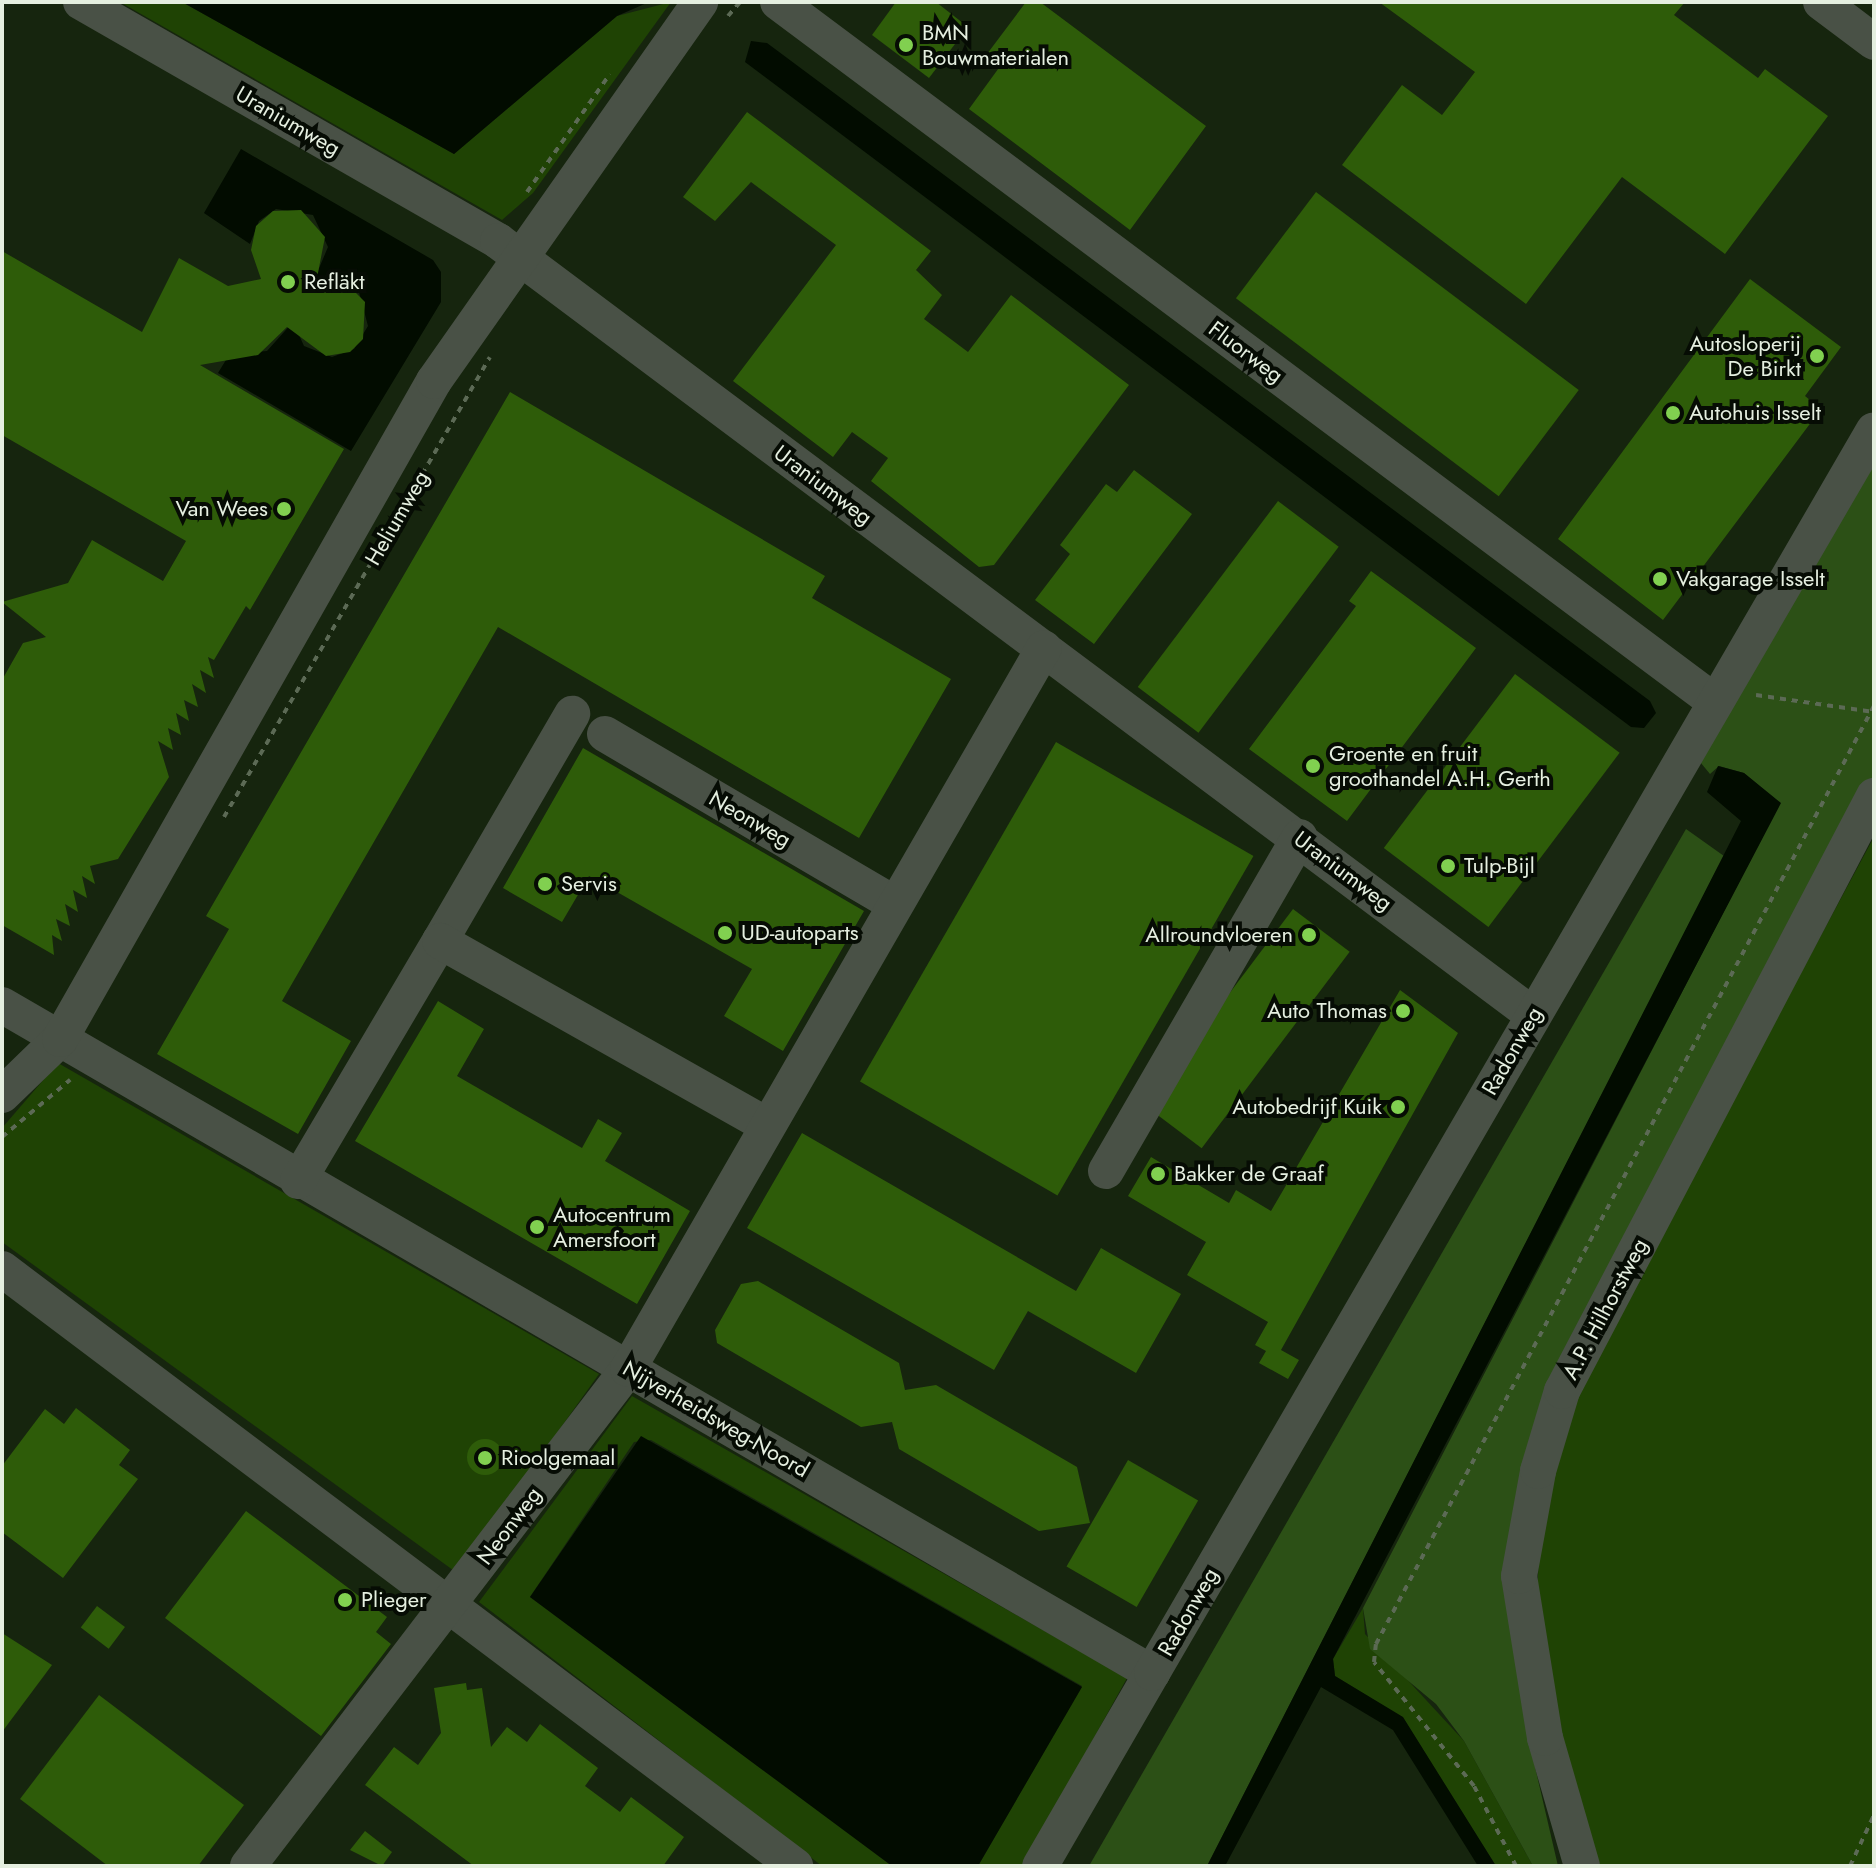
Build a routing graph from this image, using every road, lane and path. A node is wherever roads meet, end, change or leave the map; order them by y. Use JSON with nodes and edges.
{"nodes":[{"id":1,"x":81,"y":2,"type":"edge"},
{"id":2,"x":740,"y":2,"type":"edge"},
{"id":3,"x":778,"y":2,"type":"edge"},
{"id":4,"x":1821,"y":2,"type":"edge"},
{"id":5,"x":710,"y":15,"type":"edge"},
{"id":6,"x":1874,"y":42,"type":"edge"},
{"id":7,"x":519,"y":258,"type":"junction"},
{"id":8,"x":495,"y":349,"type":"dead end"},
{"id":9,"x":1874,"y":430,"type":"edge"},
{"id":10,"x":1044,"y":648,"type":"junction"},
{"id":11,"x":1715,"y":702,"type":"junction"},
{"id":12,"x":1874,"y":712,"type":"edge"},
{"id":13,"x":572,"y":714,"type":"dead end"},
{"id":14,"x":605,"y":734,"type":"dead end"},
{"id":15,"x":1874,"y":796,"type":"edge"},
{"id":16,"x":220,"y":823,"type":"dead end"},
{"id":17,"x":1300,"y":837,"type":"junction"},
{"id":18,"x":895,"y":904,"type":"junction"},
{"id":19,"x":440,"y":941,"type":"junction"},
{"id":20,"x":2,"y":1005,"type":"edge"},
{"id":21,"x":1533,"y":1015,"type":"junction"},
{"id":22,"x":73,"y":1046,"type":"junction"},
{"id":23,"x":2,"y":1095,"type":"edge"},
{"id":24,"x":766,"y":1125,"type":"junction"},
{"id":25,"x":2,"y":1137,"type":"edge"},
{"id":26,"x":1106,"y":1171,"type":"dead end"},
{"id":27,"x":298,"y":1181,"type":"junction"},
{"id":28,"x":2,"y":1269,"type":"edge"},
{"id":29,"x":628,"y":1369,"type":"junction"},
{"id":30,"x":448,"y":1605,"type":"junction"},
{"id":31,"x":1152,"y":1673,"type":"junction"},
{"id":32,"x":1874,"y":1815,"type":"edge"},
{"id":33,"x":248,"y":1866,"type":"edge"},
{"id":34,"x":795,"y":1866,"type":"edge"},
{"id":35,"x":1040,"y":1866,"type":"edge"},
{"id":36,"x":1582,"y":1866,"type":"edge"},
{"id":37,"x":1850,"y":1866,"type":"edge"}],
"edges":[{"from":1,"to":7,"type":"street","name":"Uraniumweg"},
{"from":2,"to":5,"type":"path"},
{"from":3,"to":11,"type":"street","name":"Fluorweg"},
{"from":4,"to":6,"type":"street"},
{"from":5,"to":7,"type":"street","name":"Heliumweg"},
{"from":7,"to":10,"type":"street","name":"Uraniumweg"},
{"from":7,"to":22,"type":"street","name":"Heliumweg"},
{"from":8,"to":16,"type":"path","name":"Heliumweg"},
{"from":9,"to":11,"type":"street","name":"Radonweg"},
{"from":10,"to":17,"type":"street","name":"Uraniumweg"},
{"from":10,"to":18,"type":"street","name":"Neonweg"},
{"from":11,"to":12,"type":"path"},
{"from":11,"to":21,"type":"street","name":"Radonweg"},
{"from":13,"to":19,"type":"street"},
{"from":14,"to":18,"type":"street","name":"Neonweg"},
{"from":15,"to":36,"type":"street","name":"A.P. Hilhorstweg"},
{"from":17,"to":21,"type":"street","name":"Uraniumweg"},
{"from":17,"to":26,"type":"street"},
{"from":18,"to":24,"type":"street","name":"Neonweg"},
{"from":19,"to":24,"type":"street"},
{"from":19,"to":27,"type":"street"},
{"from":20,"to":22,"type":"street","name":"Nijverheidsweg-Noord"},
{"from":21,"to":31,"type":"street","name":"Radonweg"},
{"from":22,"to":23,"type":"street"},
{"from":22,"to":25,"type":"path"},
{"from":22,"to":27,"type":"street","name":"Nijverheidsweg-Noord"},
{"from":24,"to":29,"type":"street","name":"Neonweg"},
{"from":27,"to":29,"type":"street","name":"Nijverheidsweg-Noord"},
{"from":28,"to":30,"type":"street"},
{"from":29,"to":30,"type":"street","name":"Neonweg"},
{"from":29,"to":31,"type":"street","name":"Nijverheidsweg-Noord"},
{"from":30,"to":33,"type":"street","name":"Neonweg"},
{"from":30,"to":34,"type":"street"},
{"from":31,"to":35,"type":"street"},
{"from":32,"to":37,"type":"path"}]}
